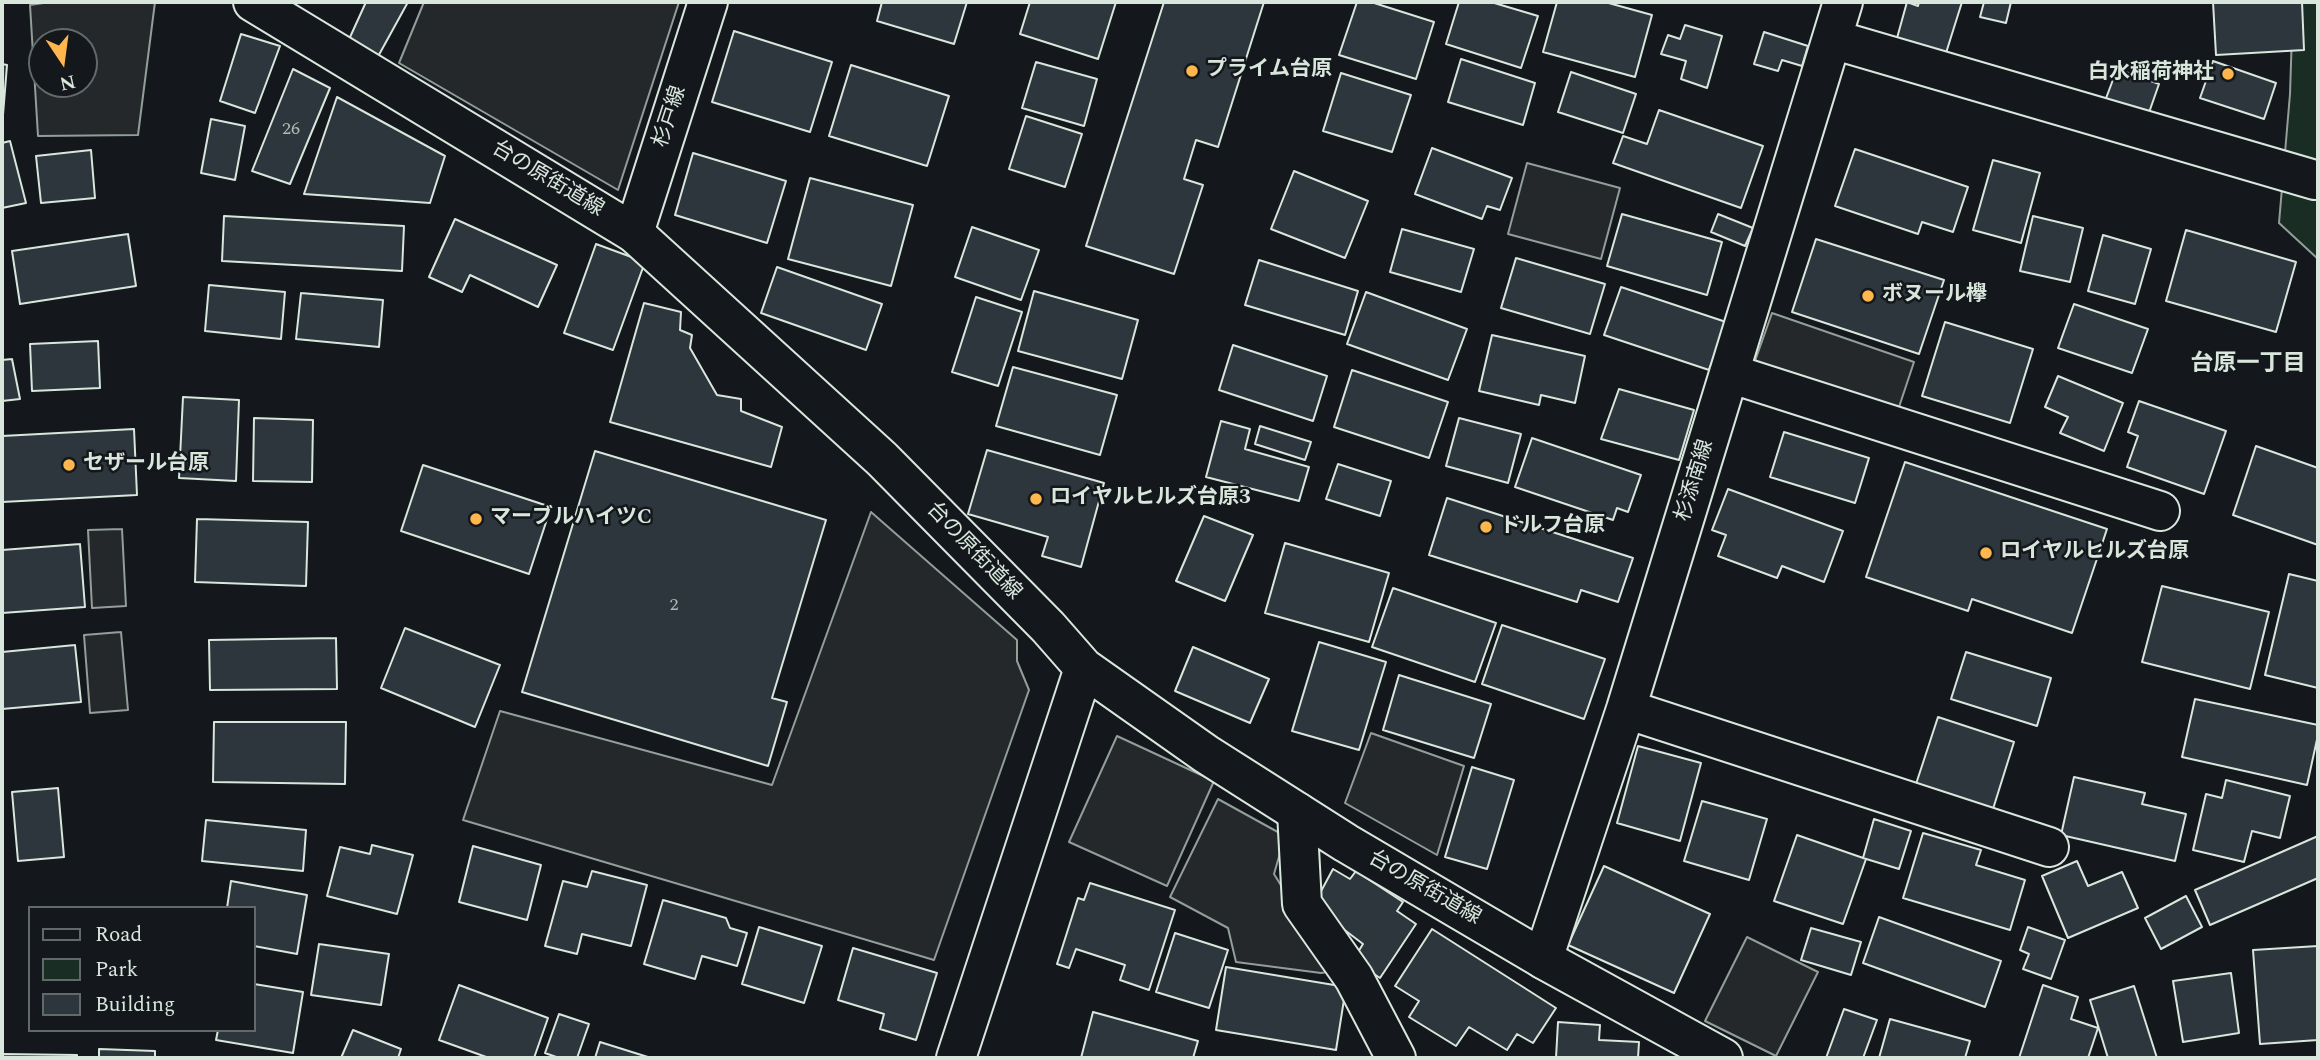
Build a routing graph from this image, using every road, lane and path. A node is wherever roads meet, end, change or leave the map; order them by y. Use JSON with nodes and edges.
{"nodes":[{"id":1,"x":253,"y":2,"type":"edge"},
{"id":2,"x":708,"y":2,"type":"edge"},
{"id":3,"x":1843,"y":2,"type":"edge"},
{"id":4,"x":1832,"y":39,"type":"junction"},
{"id":5,"x":2315,"y":180,"type":"dead end"},
{"id":6,"x":634,"y":233,"type":"junction"},
{"id":7,"x":1729,"y":373,"type":"junction"},
{"id":8,"x":2160,"y":511,"type":"dead end"},
{"id":9,"x":1084,"y":668,"type":"junction"},
{"id":10,"x":1626,"y":709,"type":"junction"},
{"id":11,"x":1297,"y":812,"type":"junction"},
{"id":12,"x":2049,"y":847,"type":"dead end"},
{"id":13,"x":1543,"y":958,"type":"junction"},
{"id":14,"x":956,"y":1058,"type":"edge"},
{"id":15,"x":1396,"y":1058,"type":"edge"},
{"id":16,"x":1723,"y":1058,"type":"edge"}],
"edges":[{"from":1,"to":6,"type":"street","name":"台の原街道線"},
{"from":2,"to":6,"type":"street","name":"杉戸線"},
{"from":3,"to":4,"type":"street","name":"杉添南線"},
{"from":4,"to":5,"type":"street"},
{"from":4,"to":7,"type":"street","name":"杉添南線"},
{"from":6,"to":9,"type":"street","name":"台の原街道線"},
{"from":7,"to":8,"type":"street"},
{"from":7,"to":10,"type":"street","name":"杉添南線"},
{"from":9,"to":11,"type":"street","name":"台の原街道線"},
{"from":9,"to":14,"type":"street"},
{"from":10,"to":12,"type":"street"},
{"from":10,"to":13,"type":"street","name":"杉添南線"},
{"from":11,"to":13,"type":"street","name":"台の原街道線"},
{"from":11,"to":15,"type":"street"},
{"from":13,"to":16,"type":"street","name":"台の原街道線"}]}
